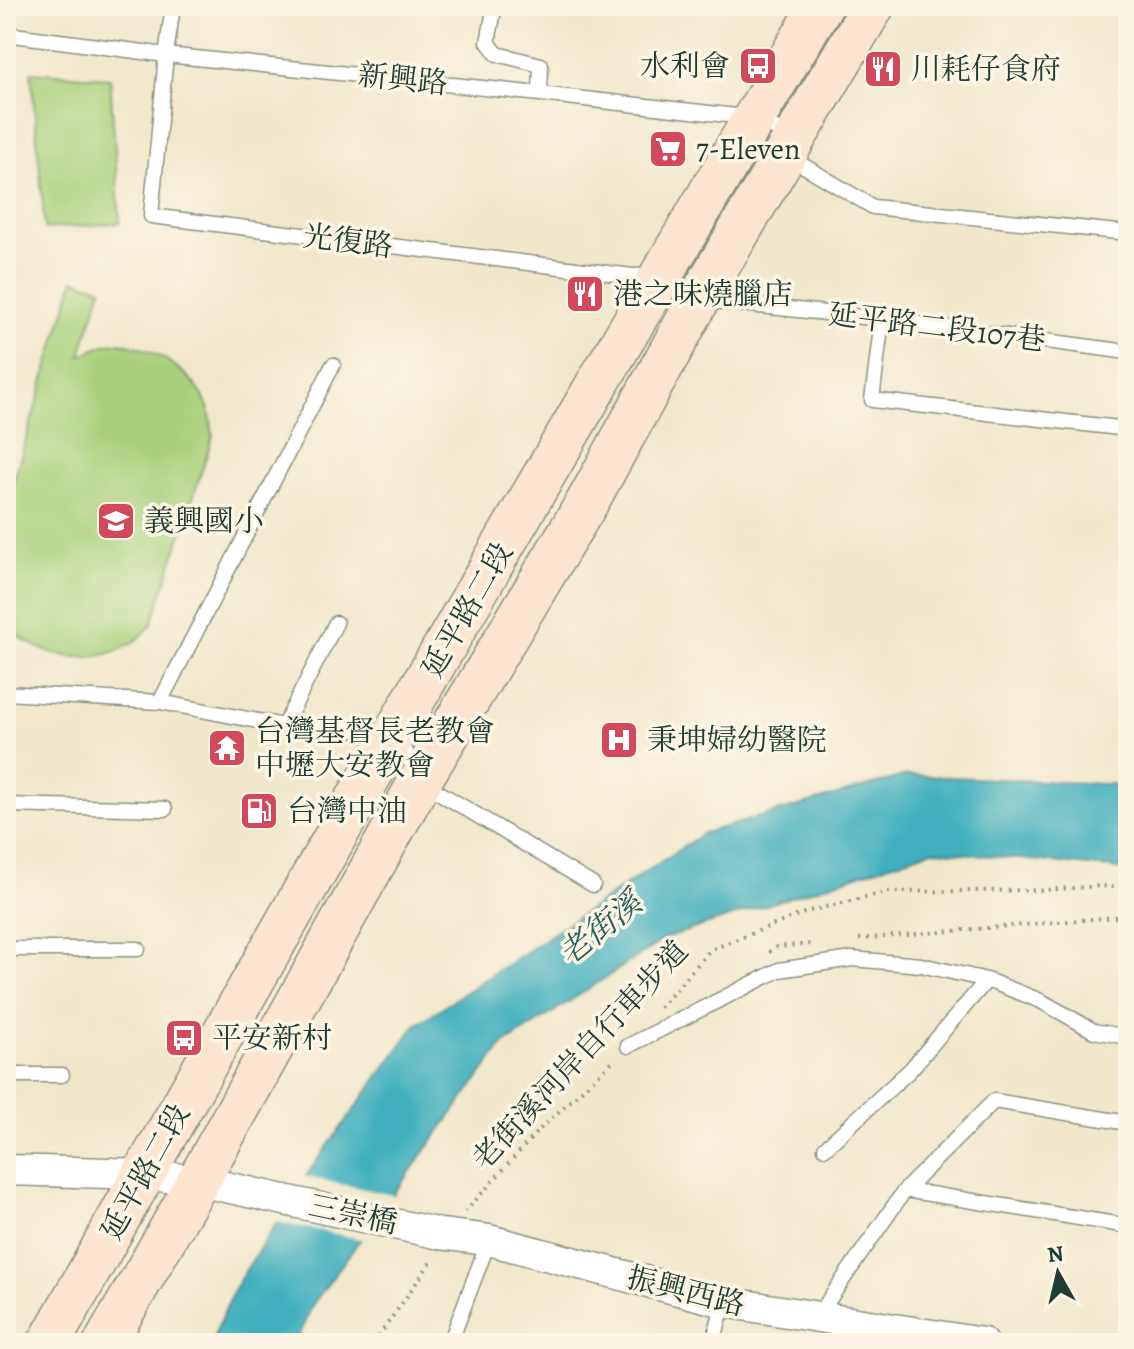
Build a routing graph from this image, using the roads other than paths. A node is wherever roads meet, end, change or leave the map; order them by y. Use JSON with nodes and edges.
{"nodes":[{"id":1,"x":173,"y":6,"type":"edge"},
{"id":2,"x":495,"y":6,"type":"edge"},
{"id":3,"x":821,"y":6,"type":"edge"},
{"id":4,"x":873,"y":6,"type":"edge"},
{"id":5,"x":6,"y":34,"type":"edge"},
{"id":6,"x":166,"y":55,"type":"junction"},
{"id":7,"x":540,"y":94,"type":"junction"},
{"id":8,"x":754,"y":118,"type":"junction"},
{"id":9,"x":790,"y":147,"type":"junction"},
{"id":10,"x":1128,"y":233,"type":"edge"},
{"id":11,"x":681,"y":287,"type":"junction"},
{"id":12,"x":882,"y":319,"type":"junction"},
{"id":13,"x":1128,"y":352,"type":"edge"},
{"id":14,"x":333,"y":365,"type":"dead end"},
{"id":15,"x":1128,"y":429,"type":"edge"},
{"id":16,"x":336,"y":623,"type":"dead end"},
{"id":17,"x":6,"y":693,"type":"edge"},
{"id":18,"x":160,"y":702,"type":"junction"},
{"id":19,"x":284,"y":726,"type":"junction"},
{"id":20,"x":396,"y":732,"type":"junction"},
{"id":21,"x":420,"y":781,"type":"junction"},
{"id":22,"x":6,"y":805,"type":"edge"},
{"id":23,"x":165,"y":809,"type":"dead end"},
{"id":24,"x":593,"y":885,"type":"dead end"},
{"id":25,"x":6,"y":949,"type":"edge"},
{"id":26,"x":138,"y":949,"type":"dead end"},
{"id":27,"x":987,"y":980,"type":"junction"},
{"id":28,"x":1128,"y":1037,"type":"edge"},
{"id":29,"x":628,"y":1046,"type":"road end"},
{"id":30,"x":6,"y":1075,"type":"edge"},
{"id":31,"x":62,"y":1075,"type":"dead end"},
{"id":32,"x":1128,"y":1123,"type":"edge"},
{"id":33,"x":825,"y":1148,"type":"dead end"},
{"id":34,"x":6,"y":1170,"type":"edge"},
{"id":35,"x":143,"y":1174,"type":"junction"},
{"id":36,"x":198,"y":1181,"type":"junction"},
{"id":37,"x":905,"y":1190,"type":"junction"},
{"id":38,"x":1128,"y":1226,"type":"edge"},
{"id":39,"x":445,"y":1234,"type":"joint"},
{"id":40,"x":489,"y":1240,"type":"junction"},
{"id":41,"x":724,"y":1302,"type":"junction"},
{"id":42,"x":816,"y":1318,"type":"junction"},
{"id":43,"x":49,"y":1343,"type":"edge"},
{"id":44,"x":105,"y":1343,"type":"edge"},
{"id":45,"x":450,"y":1343,"type":"edge"},
{"id":46,"x":713,"y":1343,"type":"edge"},
{"id":47,"x":983,"y":1343,"type":"edge"}],
"edges":[{"from":1,"to":6,"type":"lane"},
{"from":2,"to":7,"type":"lane"},
{"from":3,"to":8,"type":"main road","name":"延平路二段"},
{"from":4,"to":9,"type":"main road","name":"延平路二段"},
{"from":5,"to":6,"type":"lane","name":"新興路"},
{"from":6,"to":7,"type":"lane","name":"新興路"},
{"from":6,"to":11,"type":"lane","name":"光復路"},
{"from":7,"to":8,"type":"lane","name":"新興路"},
{"from":8,"to":9,"type":"lane","name":"新興路"},
{"from":8,"to":11,"type":"main road","name":"延平路二段"},
{"from":9,"to":10,"type":"lane","name":"新興路"},
{"from":9,"to":11,"type":"main road","name":"延平路二段"},
{"from":11,"to":12,"type":"lane","name":"延平路二段107巷"},
{"from":11,"to":20,"type":"main road","name":"延平路二段"},
{"from":11,"to":21,"type":"main road","name":"延平路二段"},
{"from":12,"to":13,"type":"lane","name":"延平路二段107巷"},
{"from":12,"to":15,"type":"lane"},
{"from":14,"to":18,"type":"lane"},
{"from":16,"to":19,"type":"lane"},
{"from":17,"to":18,"type":"lane"},
{"from":18,"to":19,"type":"lane"},
{"from":19,"to":20,"type":"lane"},
{"from":20,"to":21,"type":"lane"},
{"from":20,"to":35,"type":"main road","name":"延平路二段"},
{"from":21,"to":24,"type":"lane"},
{"from":21,"to":36,"type":"main road","name":"延平路二段"},
{"from":22,"to":23,"type":"lane"},
{"from":25,"to":26,"type":"lane"},
{"from":27,"to":28,"type":"lane"},
{"from":27,"to":29,"type":"lane"},
{"from":27,"to":33,"type":"lane"},
{"from":30,"to":31,"type":"lane"},
{"from":32,"to":37,"type":"lane"},
{"from":34,"to":35,"type":"street"},
{"from":35,"to":36,"type":"street"},
{"from":35,"to":43,"type":"main road","name":"延平路二段"},
{"from":36,"to":39,"type":"street","name":"三崇橋"},
{"from":36,"to":44,"type":"main road","name":"延平路二段"},
{"from":37,"to":38,"type":"lane"},
{"from":37,"to":42,"type":"lane"},
{"from":39,"to":40,"type":"street","name":"振興西路"},
{"from":40,"to":41,"type":"street","name":"振興西路"},
{"from":40,"to":45,"type":"lane"},
{"from":41,"to":42,"type":"street","name":"振興西路"},
{"from":41,"to":46,"type":"lane"},
{"from":42,"to":47,"type":"street","name":"振興西路"}]}
